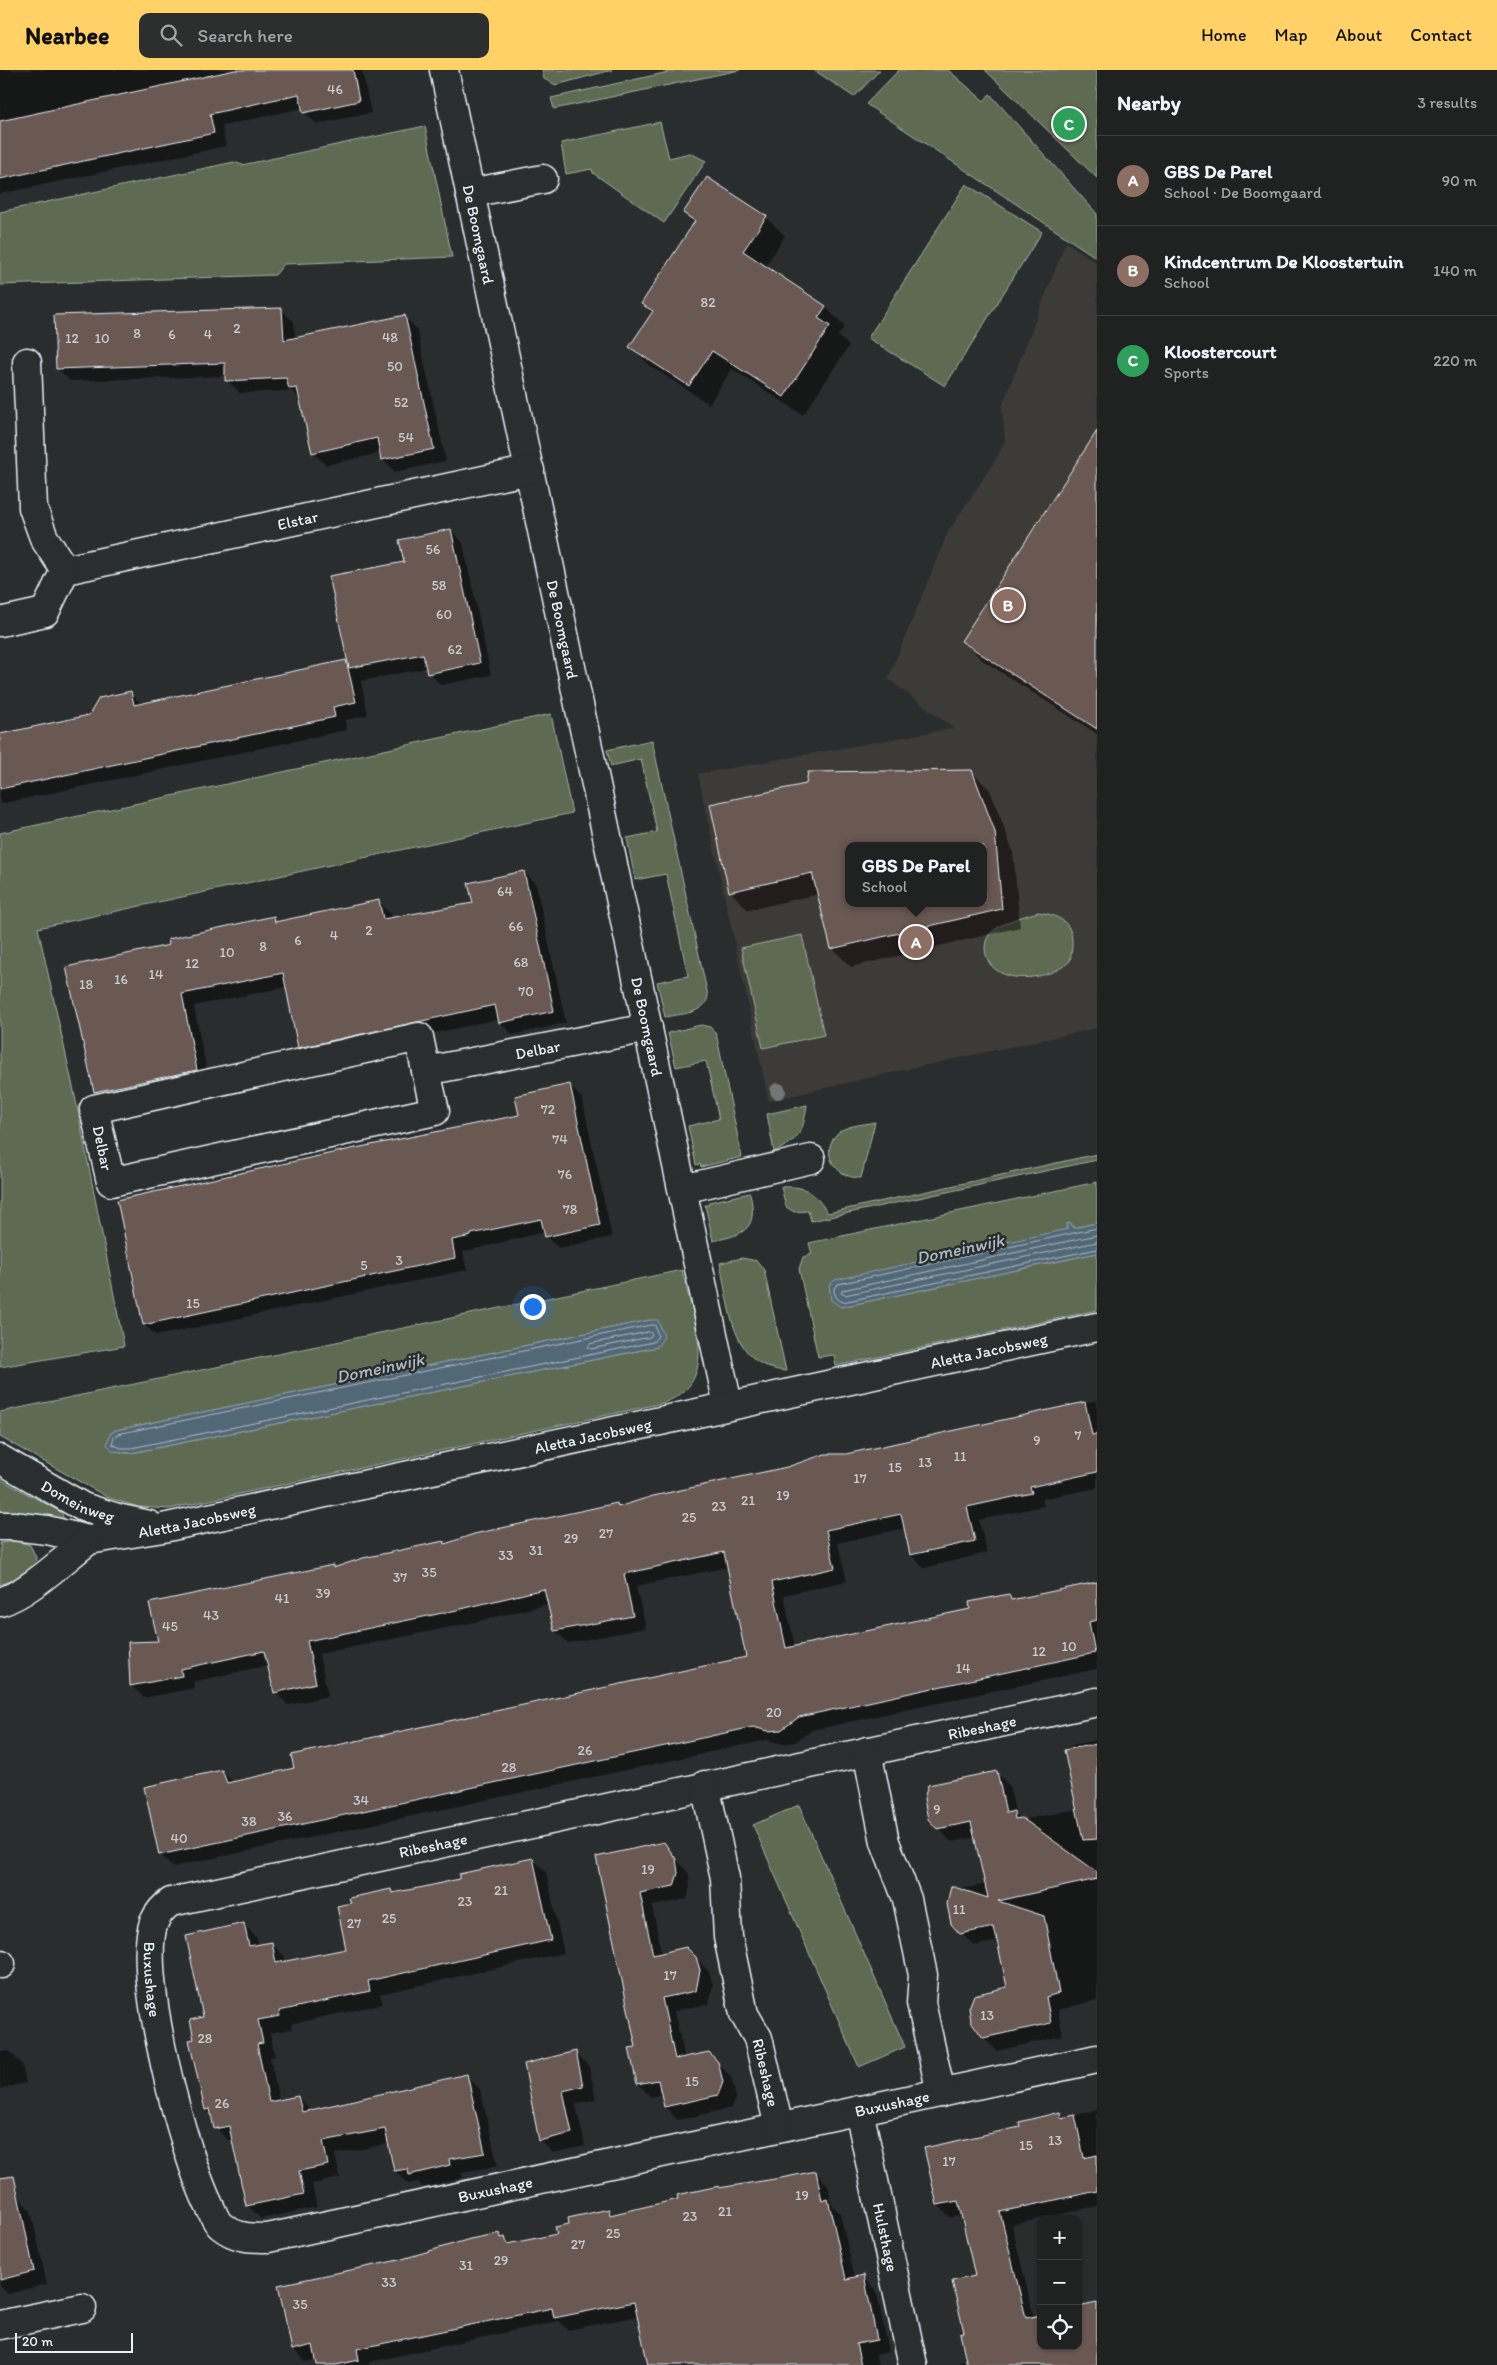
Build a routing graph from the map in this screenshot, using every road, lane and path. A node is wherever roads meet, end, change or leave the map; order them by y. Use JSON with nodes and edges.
{"nodes":[{"id":1,"x":444,"y":70,"type":"edge"},
{"id":2,"x":543,"y":179,"type":"dead end"},
{"id":3,"x":470,"y":193,"type":"junction"},
{"id":4,"x":27,"y":362,"type":"dead end"},
{"id":5,"x":530,"y":470,"type":"junction"},
{"id":6,"x":65,"y":570,"type":"junction"},
{"id":7,"x":0,"y":622,"type":"edge"},
{"id":8,"x":648,"y":1028,"type":"junction"},
{"id":9,"x":426,"y":1071,"type":"junction"},
{"id":10,"x":811,"y":1159,"type":"dead end"},
{"id":11,"x":683,"y":1189,"type":"junction"},
{"id":12,"x":1097,"y":1327,"type":"edge"},
{"id":13,"x":728,"y":1406,"type":"junction"},
{"id":14,"x":0,"y":1459,"type":"edge"},
{"id":15,"x":0,"y":1526,"type":"edge"},
{"id":16,"x":163,"y":1528,"type":"junction"},
{"id":17,"x":89,"y":1540,"type":"junction"},
{"id":18,"x":0,"y":1602,"type":"edge"},
{"id":19,"x":1097,"y":1702,"type":"edge"},
{"id":20,"x":866,"y":1751,"type":"junction"},
{"id":21,"x":705,"y":1785,"type":"junction"},
{"id":22,"x":163,"y":1907,"type":"joint"},
{"id":23,"x":1097,"y":2059,"type":"edge"},
{"id":24,"x":942,"y":2093,"type":"junction"},
{"id":25,"x":859,"y":2110,"type":"junction"},
{"id":26,"x":779,"y":2127,"type":"junction"},
{"id":27,"x":82,"y":2308,"type":"dead end"},
{"id":28,"x":0,"y":2325,"type":"edge"},
{"id":29,"x":913,"y":2365,"type":"edge"}],
"edges":[{"from":1,"to":3,"type":"street","name":"De Boomgaard"},
{"from":2,"to":3,"type":"street"},
{"from":3,"to":5,"type":"street","name":"De Boomgaard"},
{"from":4,"to":6,"type":"street"},
{"from":5,"to":6,"type":"street","name":"Elstar"},
{"from":5,"to":8,"type":"street","name":"De Boomgaard"},
{"from":6,"to":7,"type":"street"},
{"from":8,"to":9,"type":"street","name":"Delbar"},
{"from":8,"to":11,"type":"street","name":"De Boomgaard"},
{"from":9,"to":9,"type":"street","name":"Delbar"},
{"from":10,"to":11,"type":"street"},
{"from":11,"to":13,"type":"street","name":"De Boomgaard"},
{"from":12,"to":13,"type":"street","name":"Aletta Jacobsweg"},
{"from":13,"to":16,"type":"street","name":"Aletta Jacobsweg"},
{"from":14,"to":16,"type":"street","name":"Domeinweg"},
{"from":15,"to":17,"type":"street","name":"Aletta Jacobsweg"},
{"from":16,"to":17,"type":"street","name":"Aletta Jacobsweg"},
{"from":17,"to":18,"type":"street"},
{"from":19,"to":20,"type":"street","name":"Ribeshage"},
{"from":20,"to":21,"type":"street","name":"Ribeshage"},
{"from":20,"to":24,"type":"street"},
{"from":21,"to":22,"type":"street","name":"Ribeshage"},
{"from":21,"to":26,"type":"street","name":"Ribeshage"},
{"from":22,"to":26,"type":"street","name":"Buxushage"},
{"from":23,"to":24,"type":"street","name":"Buxushage"},
{"from":24,"to":25,"type":"street","name":"Buxushage"},
{"from":25,"to":26,"type":"street","name":"Buxushage"},
{"from":25,"to":29,"type":"street","name":"Hulsthage"},
{"from":27,"to":28,"type":"street"}]}
